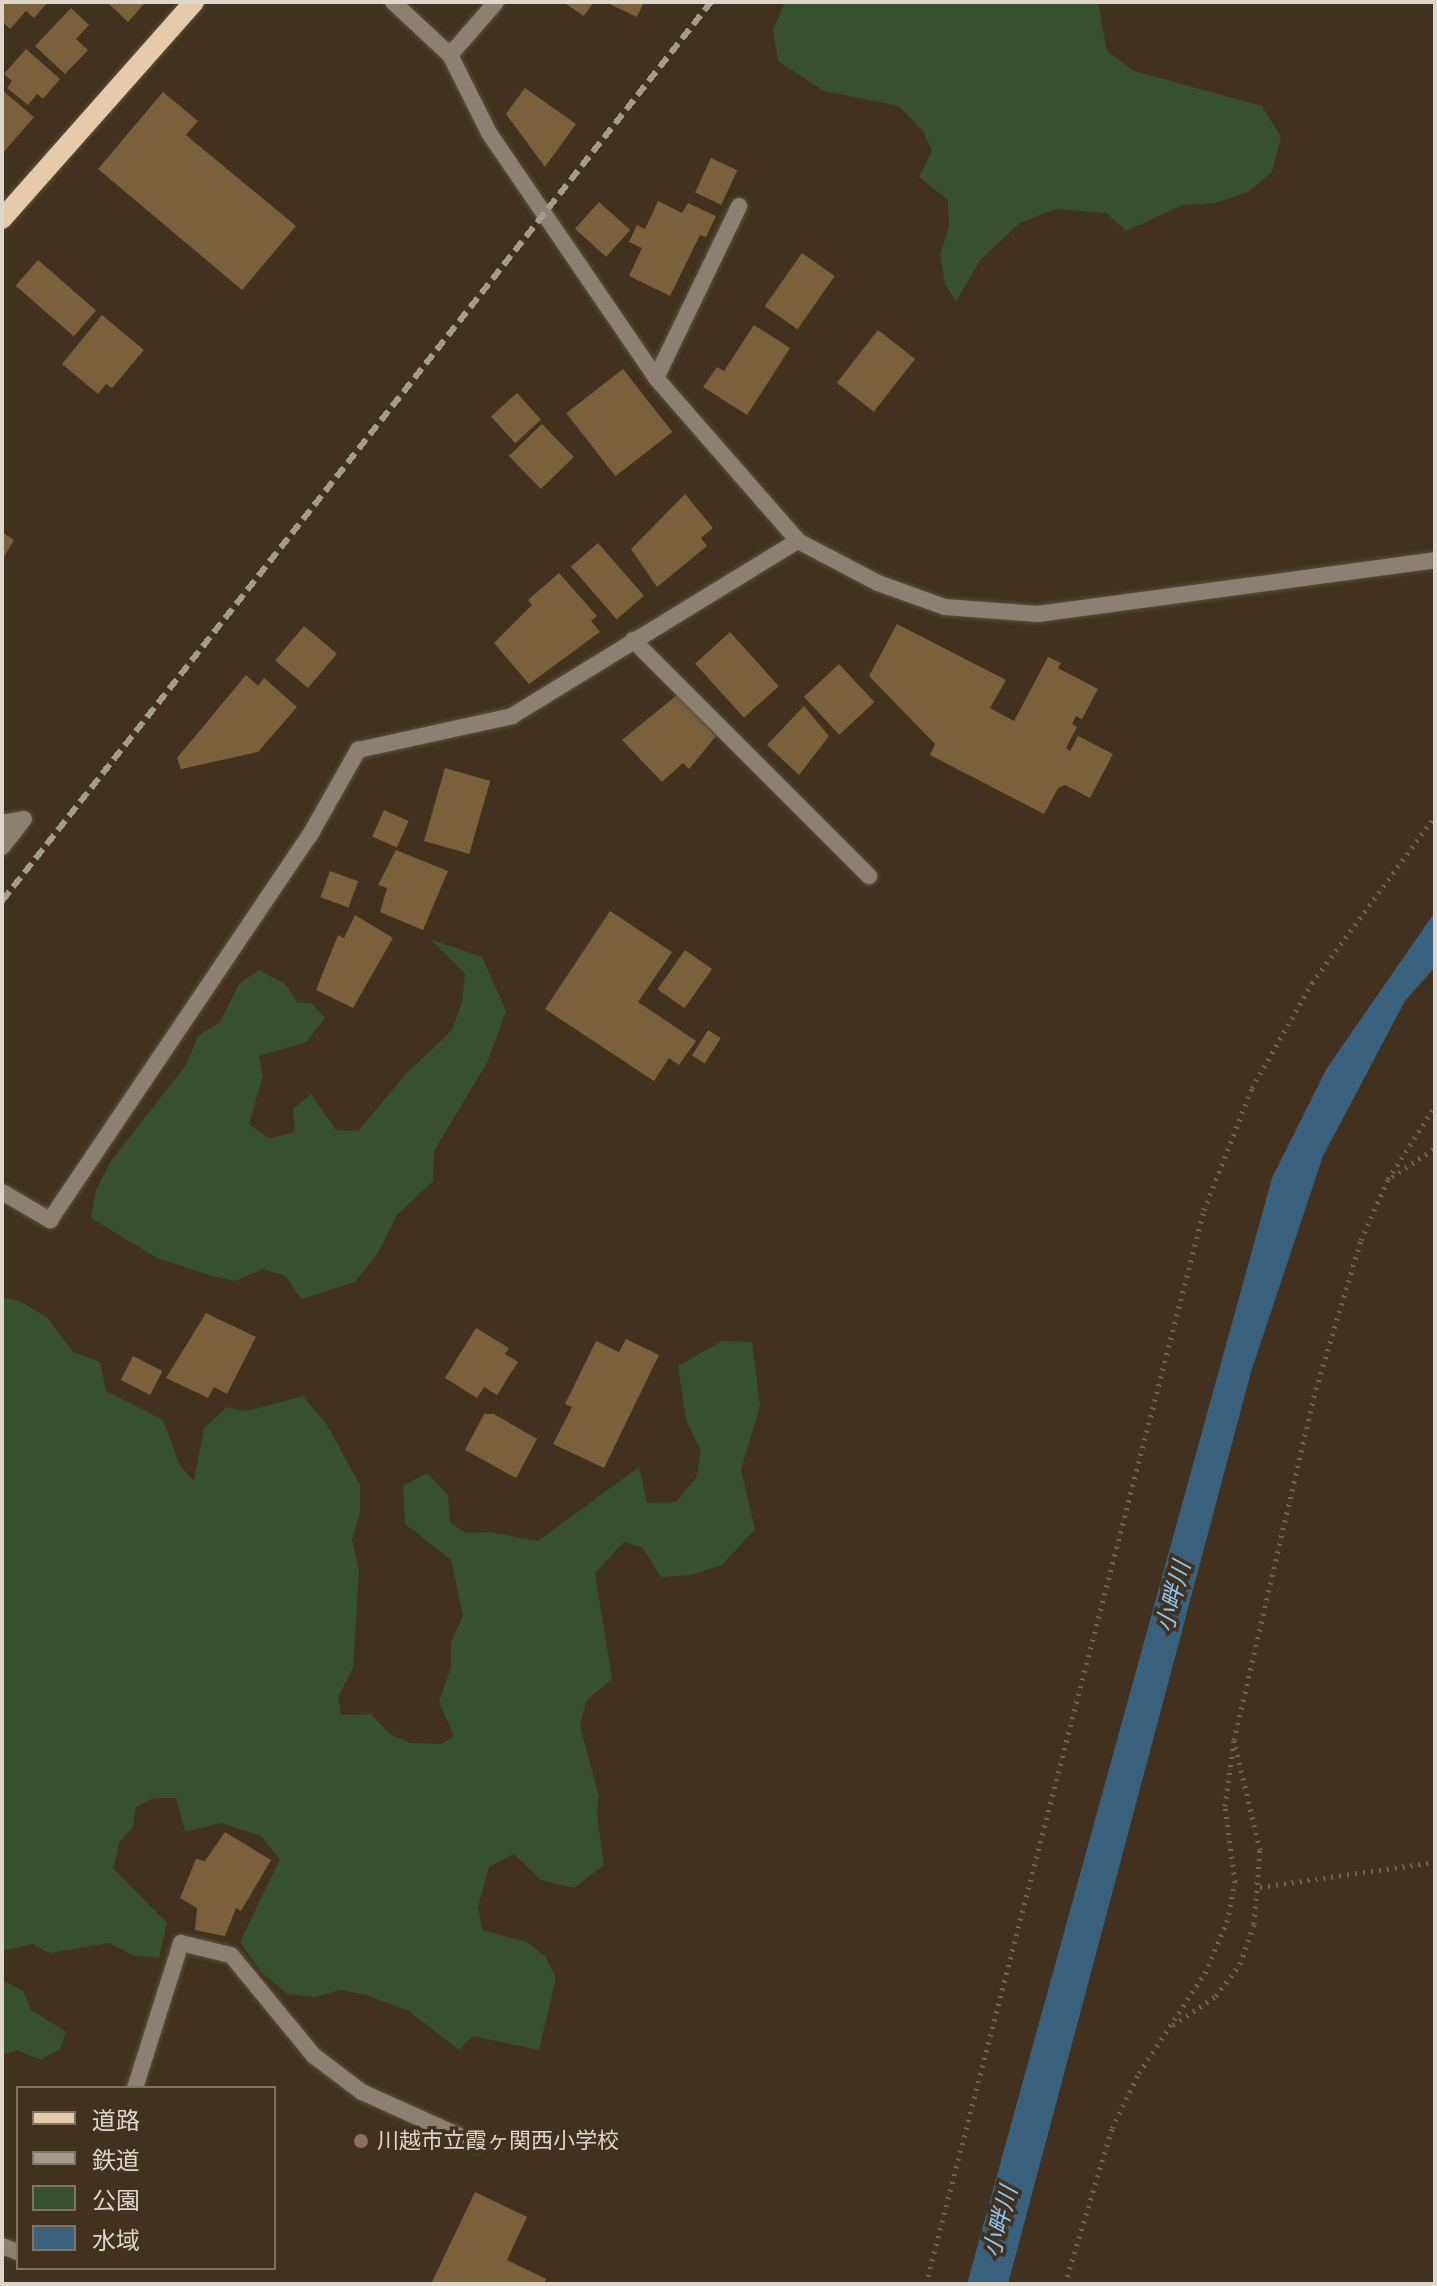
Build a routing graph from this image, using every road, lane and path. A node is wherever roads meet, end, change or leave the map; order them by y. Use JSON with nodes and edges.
{"nodes":[{"id":1,"x":194,"y":2,"type":"edge"},
{"id":2,"x":393,"y":2,"type":"edge"},
{"id":3,"x":496,"y":2,"type":"edge"},
{"id":4,"x":450,"y":55,"type":"junction"},
{"id":5,"x":739,"y":206,"type":"dead end"},
{"id":6,"x":2,"y":219,"type":"edge"},
{"id":7,"x":656,"y":378,"type":"junction"},
{"id":8,"x":798,"y":541,"type":"junction"},
{"id":9,"x":1435,"y":560,"type":"edge"},
{"id":10,"x":633,"y":640,"type":"junction"},
{"id":11,"x":1435,"y":816,"type":"edge"},
{"id":12,"x":2,"y":823,"type":"edge"},
{"id":13,"x":2,"y":847,"type":"edge"},
{"id":14,"x":869,"y":876,"type":"dead end"},
{"id":15,"x":1435,"y":1106,"type":"edge"},
{"id":16,"x":1435,"y":1148,"type":"edge"},
{"id":17,"x":1388,"y":1179,"type":"junction"},
{"id":18,"x":2,"y":1192,"type":"edge"},
{"id":19,"x":1234,"y":1740,"type":"junction"},
{"id":20,"x":1435,"y":1862,"type":"edge"},
{"id":21,"x":1260,"y":1887,"type":"junction"},
{"id":22,"x":1168,"y":2028,"type":"junction"},
{"id":23,"x":136,"y":2086,"type":"edge"},
{"id":24,"x":477,"y":2144,"type":"dead end"},
{"id":25,"x":926,"y":2284,"type":"edge"},
{"id":26,"x":1065,"y":2284,"type":"edge"}],
"edges":[{"from":1,"to":6,"type":"main road"},
{"from":2,"to":4,"type":"street"},
{"from":3,"to":4,"type":"street"},
{"from":4,"to":7,"type":"street"},
{"from":5,"to":7,"type":"street"},
{"from":7,"to":8,"type":"street"},
{"from":8,"to":9,"type":"street"},
{"from":8,"to":10,"type":"street"},
{"from":10,"to":14,"type":"street"},
{"from":10,"to":18,"type":"street"},
{"from":11,"to":25,"type":"path"},
{"from":12,"to":13,"type":"street"},
{"from":15,"to":17,"type":"path"},
{"from":16,"to":17,"type":"path"},
{"from":17,"to":19,"type":"path"},
{"from":19,"to":21,"type":"path"},
{"from":19,"to":22,"type":"path"},
{"from":20,"to":21,"type":"path"},
{"from":21,"to":22,"type":"path"},
{"from":22,"to":26,"type":"path"},
{"from":23,"to":24,"type":"street"}]}
